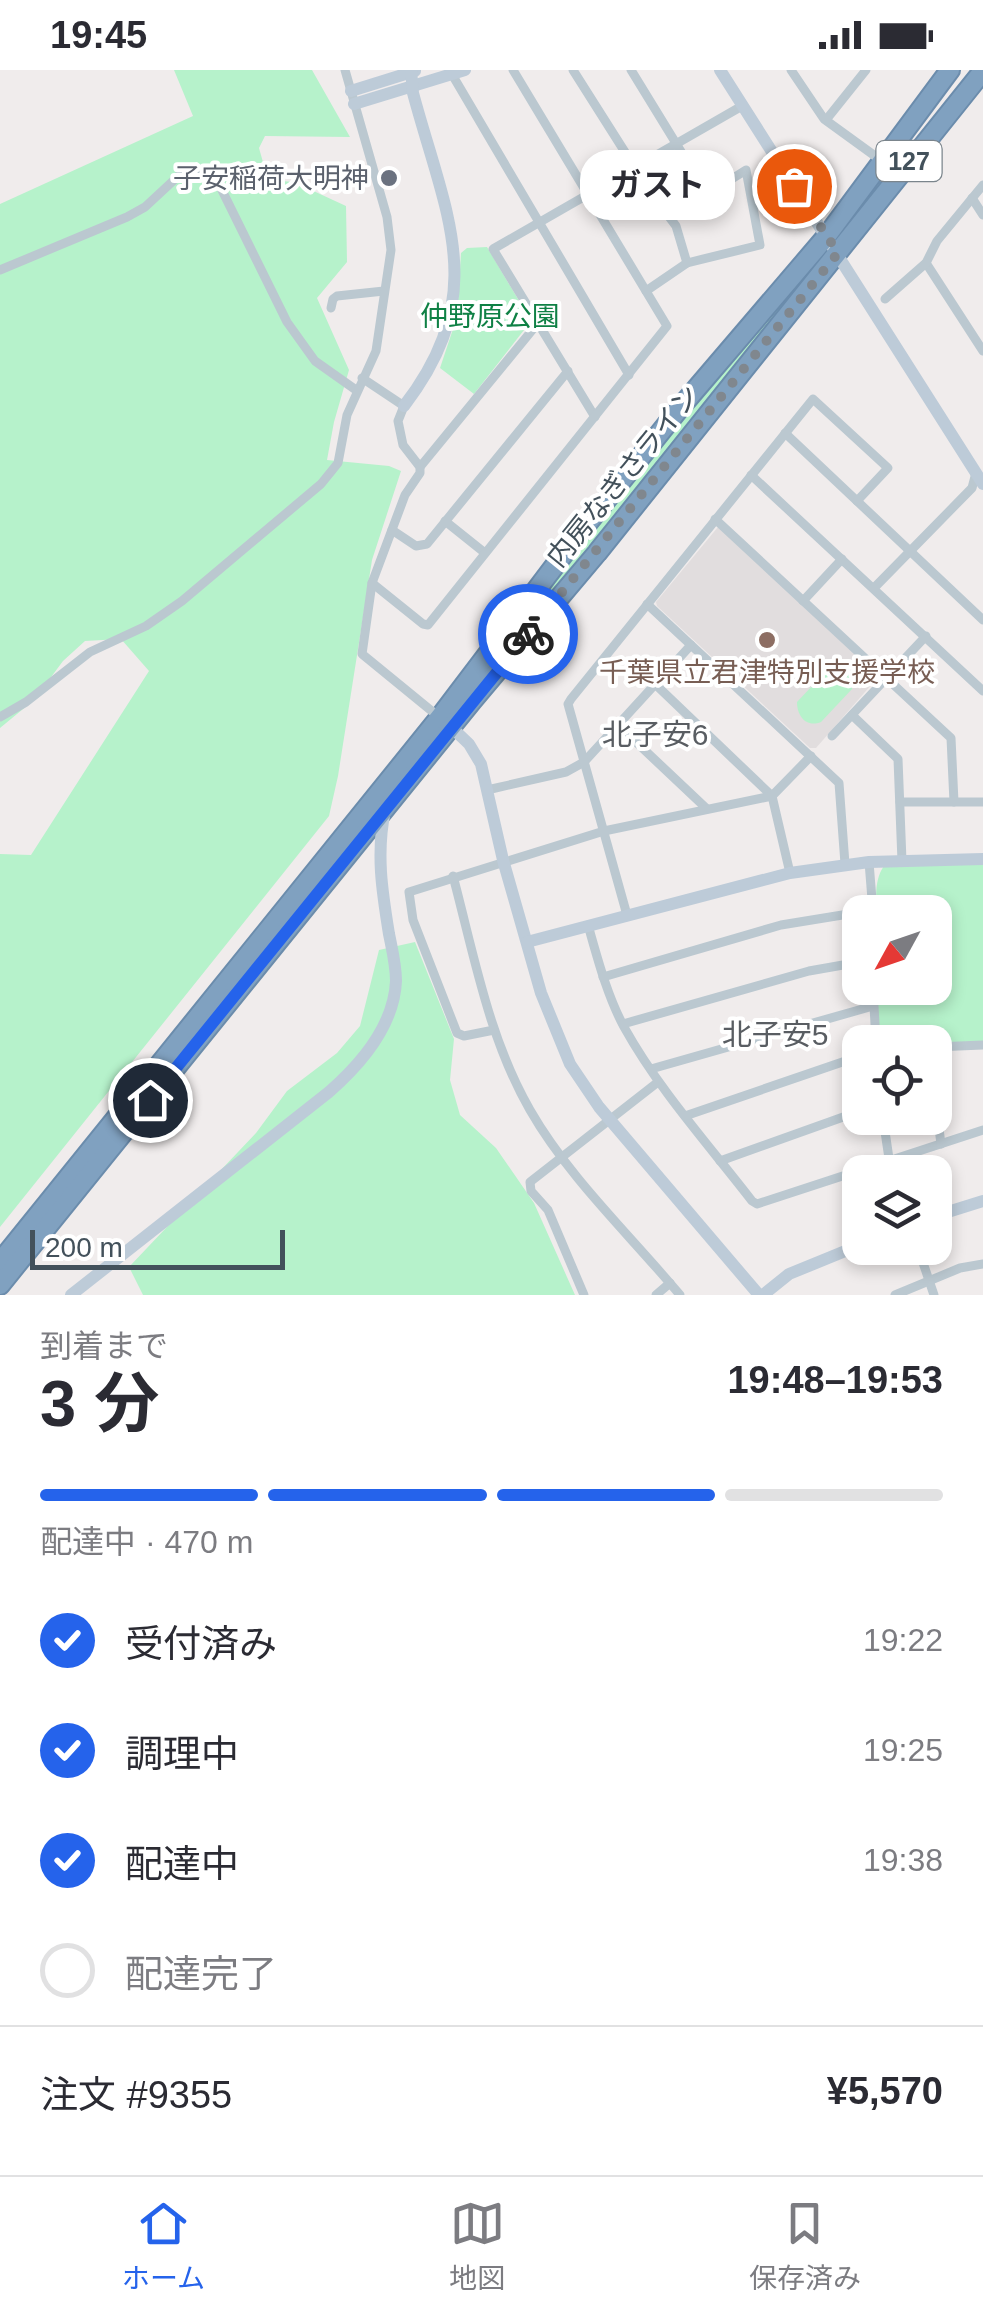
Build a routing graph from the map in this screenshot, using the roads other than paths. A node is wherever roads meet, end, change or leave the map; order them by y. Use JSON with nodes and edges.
{"nodes":[{"id":1,"x":345,"y":70,"type":"edge"},
{"id":2,"x":513,"y":70,"type":"edge"},
{"id":3,"x":572,"y":70,"type":"edge"},
{"id":4,"x":632,"y":70,"type":"edge"},
{"id":5,"x":720,"y":70,"type":"edge"},
{"id":6,"x":791,"y":70,"type":"edge"},
{"id":7,"x":950,"y":70,"type":"edge"},
{"id":8,"x":865,"y":71,"type":"edge"},
{"id":9,"x":455,"y":72,"type":"edge"},
{"id":10,"x":983,"y":72,"type":"edge"},
{"id":11,"x":413,"y":75,"type":"edge"},
{"id":12,"x":353,"y":97,"type":"junction"},
{"id":13,"x":742,"y":106,"type":"junction"},
{"id":14,"x":826,"y":120,"type":"junction"},
{"id":15,"x":676,"y":143,"type":"junction"},
{"id":16,"x":875,"y":156,"type":"dead end"},
{"id":17,"x":634,"y":168,"type":"junction"},
{"id":18,"x":983,"y":185,"type":"edge"},
{"id":19,"x":588,"y":195,"type":"junction"},
{"id":20,"x":972,"y":198,"type":"junction"},
{"id":21,"x":983,"y":216,"type":"edge"},
{"id":22,"x":538,"y":223,"type":"junction"},
{"id":23,"x":826,"y":237,"type":"junction"},
{"id":24,"x":838,"y":253,"type":"junction"},
{"id":25,"x":688,"y":263,"type":"junction"},
{"id":26,"x":926,"y":263,"type":"junction"},
{"id":27,"x":0,"y":270,"type":"edge"},
{"id":28,"x":384,"y":290,"type":"junction"},
{"id":29,"x":646,"y":291,"type":"junction"},
{"id":30,"x":884,"y":299,"type":"dead end"},
{"id":31,"x":331,"y":308,"type":"dead end"},
{"id":32,"x":538,"y":322,"type":"junction"},
{"id":33,"x":983,"y":351,"type":"edge"},
{"id":34,"x":568,"y":372,"type":"junction"},
{"id":35,"x":629,"y":375,"type":"junction"},
{"id":36,"x":362,"y":378,"type":"junction"},
{"id":37,"x":356,"y":390,"type":"junction"},
{"id":38,"x":404,"y":406,"type":"junction"},
{"id":39,"x":596,"y":417,"type":"junction"},
{"id":40,"x":785,"y":433,"type":"junction"},
{"id":41,"x":420,"y":467,"type":"junction"},
{"id":42,"x":751,"y":474,"type":"junction"},
{"id":43,"x":981,"y":475,"type":"edge"},
{"id":44,"x":857,"y":501,"type":"junction"},
{"id":45,"x":715,"y":519,"type":"junction"},
{"id":46,"x":445,"y":522,"type":"junction"},
{"id":47,"x":392,"y":530,"type":"junction"},
{"id":48,"x":909,"y":550,"type":"junction"},
{"id":49,"x":486,"y":553,"type":"junction"},
{"id":50,"x":842,"y":559,"type":"junction"},
{"id":51,"x":372,"y":583,"type":"junction"},
{"id":52,"x":874,"y":588,"type":"junction"},
{"id":53,"x":804,"y":601,"type":"junction"},
{"id":54,"x":647,"y":604,"type":"junction"},
{"id":55,"x":983,"y":620,"type":"edge"},
{"id":56,"x":926,"y":636,"type":"junction"},
{"id":57,"x":691,"y":645,"type":"junction"},
{"id":58,"x":886,"y":678,"type":"junction"},
{"id":59,"x":656,"y":684,"type":"junction"},
{"id":60,"x":981,"y":684,"type":"edge"},
{"id":61,"x":852,"y":715,"type":"junction"},
{"id":62,"x":0,"y":717,"type":"edge"},
{"id":63,"x":446,"y":722,"type":"junction"},
{"id":64,"x":618,"y":725,"type":"junction"},
{"id":65,"x":832,"y":736,"type":"dead end"},
{"id":66,"x":810,"y":756,"type":"junction"},
{"id":67,"x":584,"y":762,"type":"junction"},
{"id":68,"x":487,"y":790,"type":"junction"},
{"id":69,"x":772,"y":796,"type":"junction"},
{"id":70,"x":900,"y":802,"type":"junction"},
{"id":71,"x":954,"y":802,"type":"junction"},
{"id":72,"x":983,"y":802,"type":"edge"},
{"id":73,"x":386,"y":808,"type":"junction"},
{"id":74,"x":708,"y":809,"type":"junction"},
{"id":75,"x":604,"y":831,"type":"junction"},
{"id":76,"x":349,"y":853,"type":"junction"},
{"id":77,"x":983,"y":858,"type":"edge"},
{"id":78,"x":503,"y":860,"type":"junction"},
{"id":79,"x":902,"y":861,"type":"junction"},
{"id":80,"x":870,"y":862,"type":"junction"},
{"id":81,"x":845,"y":864,"type":"junction"},
{"id":82,"x":379,"y":872,"type":"junction"},
{"id":83,"x":790,"y":873,"type":"junction"},
{"id":84,"x":454,"y":876,"type":"junction"},
{"id":85,"x":873,"y":895,"type":"edge"},
{"id":86,"x":627,"y":915,"type":"junction"},
{"id":87,"x":842,"y":916,"type":"edge"},
{"id":88,"x":588,"y":925,"type":"junction"},
{"id":89,"x":528,"y":942,"type":"junction"},
{"id":90,"x":842,"y":965,"type":"edge"},
{"id":91,"x":603,"y":977,"type":"junction"},
{"id":92,"x":874,"y":1006,"type":"joint"},
{"id":93,"x":623,"y":1024,"type":"junction"},
{"id":94,"x":875,"y":1025,"type":"edge"},
{"id":95,"x":494,"y":1030,"type":"junction"},
{"id":96,"x":983,"y":1046,"type":"edge"},
{"id":97,"x":952,"y":1047,"type":"edge"},
{"id":98,"x":842,"y":1062,"type":"edge"},
{"id":99,"x":650,"y":1069,"type":"junction"},
{"id":100,"x":658,"y":1082,"type":"junction"},
{"id":101,"x":685,"y":1116,"type":"junction"},
{"id":102,"x":842,"y":1117,"type":"edge"},
{"id":103,"x":609,"y":1120,"type":"junction"},
{"id":104,"x":983,"y":1130,"type":"edge"},
{"id":105,"x":940,"y":1135,"type":"edge"},
{"id":106,"x":941,"y":1144,"type":"junction"},
{"id":107,"x":908,"y":1155,"type":"edge"},
{"id":108,"x":562,"y":1156,"type":"junction"},
{"id":109,"x":720,"y":1160,"type":"junction"},
{"id":110,"x":842,"y":1177,"type":"edge"},
{"id":111,"x":983,"y":1201,"type":"edge"},
{"id":112,"x":952,"y":1211,"type":"edge"},
{"id":113,"x":842,"y":1252,"type":"edge"},
{"id":114,"x":0,"y":1262,"type":"edge"},
{"id":115,"x":983,"y":1264,"type":"edge"},
{"id":116,"x":924,"y":1265,"type":"edge"},
{"id":117,"x":929,"y":1280,"type":"junction"},
{"id":118,"x":670,"y":1283,"type":"junction"},
{"id":119,"x":0,"y":1286,"type":"edge"},
{"id":120,"x":71,"y":1295,"type":"edge"},
{"id":121,"x":584,"y":1295,"type":"edge"},
{"id":122,"x":656,"y":1295,"type":"edge"},
{"id":123,"x":680,"y":1295,"type":"edge"},
{"id":124,"x":761,"y":1295,"type":"edge"},
{"id":125,"x":895,"y":1295,"type":"edge"},
{"id":126,"x":934,"y":1295,"type":"edge"}],
"edges":[{"from":1,"to":12,"type":"street"},
{"from":2,"to":19,"type":"street"},
{"from":3,"to":17,"type":"street"},
{"from":4,"to":15,"type":"street"},
{"from":5,"to":13,"type":"street"},
{"from":6,"to":14,"type":"street"},
{"from":7,"to":23,"type":"highway","name":"内房なぎさライン","number":"127"},
{"from":8,"to":14,"type":"street"},
{"from":9,"to":11,"type":"street"},
{"from":9,"to":22,"type":"street"},
{"from":10,"to":24,"type":"highway","name":"内房なぎさライン","number":"127"},
{"from":11,"to":12,"type":"street"},
{"from":11,"to":38,"type":"street"},
{"from":12,"to":28,"type":"street"},
{"from":13,"to":15,"type":"street"},
{"from":13,"to":23,"type":"street"},
{"from":14,"to":16,"type":"street"},
{"from":15,"to":17,"type":"street"},
{"from":15,"to":25,"type":"street"},
{"from":17,"to":19,"type":"street"},
{"from":17,"to":25,"type":"street"},
{"from":18,"to":20,"type":"street"},
{"from":19,"to":22,"type":"street"},
{"from":19,"to":29,"type":"street"},
{"from":20,"to":21,"type":"street"},
{"from":20,"to":26,"type":"street"},
{"from":22,"to":32,"type":"street"},
{"from":22,"to":35,"type":"street"},
{"from":23,"to":24,"type":"street"},
{"from":23,"to":63,"type":"highway","name":"内房なぎさライン","number":"127"},
{"from":24,"to":43,"type":"street"},
{"from":24,"to":63,"type":"highway","name":"内房なぎさライン","number":"127"},
{"from":25,"to":29,"type":"street"},
{"from":26,"to":30,"type":"street"},
{"from":26,"to":33,"type":"street"},
{"from":27,"to":37,"type":"street"},
{"from":28,"to":31,"type":"street"},
{"from":28,"to":36,"type":"street"},
{"from":29,"to":35,"type":"street"},
{"from":32,"to":34,"type":"street"},
{"from":32,"to":41,"type":"street"},
{"from":34,"to":39,"type":"street"},
{"from":34,"to":46,"type":"street"},
{"from":35,"to":39,"type":"street"},
{"from":36,"to":37,"type":"street"},
{"from":36,"to":38,"type":"street"},
{"from":37,"to":62,"type":"street"},
{"from":38,"to":41,"type":"street"},
{"from":39,"to":49,"type":"street"},
{"from":40,"to":42,"type":"street"},
{"from":40,"to":44,"type":"street"},
{"from":40,"to":44,"type":"street"},
{"from":41,"to":47,"type":"street"},
{"from":42,"to":45,"type":"street"},
{"from":42,"to":50,"type":"street"},
{"from":43,"to":48,"type":"street"},
{"from":44,"to":48,"type":"street"},
{"from":45,"to":53,"type":"street"},
{"from":45,"to":54,"type":"street"},
{"from":46,"to":47,"type":"street"},
{"from":46,"to":49,"type":"street"},
{"from":47,"to":51,"type":"street"},
{"from":48,"to":52,"type":"street"},
{"from":48,"to":55,"type":"street"},
{"from":49,"to":51,"type":"street"},
{"from":50,"to":52,"type":"street"},
{"from":50,"to":53,"type":"street"},
{"from":51,"to":63,"type":"street"},
{"from":52,"to":56,"type":"street"},
{"from":53,"to":58,"type":"street"},
{"from":54,"to":57,"type":"street"},
{"from":54,"to":67,"type":"street"},
{"from":56,"to":58,"type":"street"},
{"from":56,"to":60,"type":"street"},
{"from":57,"to":59,"type":"street"},
{"from":57,"to":66,"type":"street"},
{"from":58,"to":61,"type":"street"},
{"from":58,"to":71,"type":"street"},
{"from":59,"to":64,"type":"street"},
{"from":59,"to":69,"type":"street"},
{"from":61,"to":65,"type":"street"},
{"from":61,"to":70,"type":"street"},
{"from":63,"to":68,"type":"street"},
{"from":63,"to":73,"type":"highway","name":"内房なぎさライン","number":"127"},
{"from":63,"to":114,"type":"highway","name":"内房なぎさライン","number":"127"},
{"from":64,"to":67,"type":"street"},
{"from":64,"to":74,"type":"street"},
{"from":66,"to":69,"type":"street"},
{"from":66,"to":81,"type":"street"},
{"from":67,"to":68,"type":"street"},
{"from":67,"to":75,"type":"street"},
{"from":68,"to":78,"type":"street"},
{"from":69,"to":74,"type":"street"},
{"from":69,"to":83,"type":"street"},
{"from":70,"to":71,"type":"street"},
{"from":70,"to":79,"type":"street"},
{"from":71,"to":72,"type":"street"},
{"from":73,"to":76,"type":"highway","name":"内房なぎさライン","number":"127"},
{"from":73,"to":82,"type":"street"},
{"from":74,"to":75,"type":"street"},
{"from":75,"to":78,"type":"street"},
{"from":75,"to":86,"type":"street"},
{"from":76,"to":82,"type":"street"},
{"from":76,"to":119,"type":"highway","name":"内房なぎさライン","number":"127"},
{"from":77,"to":79,"type":"street"},
{"from":78,"to":84,"type":"street"},
{"from":78,"to":89,"type":"street"},
{"from":79,"to":80,"type":"street"},
{"from":80,"to":81,"type":"street"},
{"from":80,"to":85,"type":"street"},
{"from":81,"to":83,"type":"street"},
{"from":82,"to":120,"type":"street"},
{"from":83,"to":86,"type":"street"},
{"from":84,"to":95,"type":"street"},
{"from":84,"to":95,"type":"street"},
{"from":86,"to":88,"type":"street"},
{"from":87,"to":91,"type":"street"},
{"from":88,"to":89,"type":"street"},
{"from":88,"to":91,"type":"street"},
{"from":89,"to":103,"type":"street"},
{"from":90,"to":93,"type":"street"},
{"from":91,"to":93,"type":"street"},
{"from":92,"to":94,"type":"street"},
{"from":92,"to":99,"type":"street"},
{"from":93,"to":99,"type":"street"},
{"from":95,"to":108,"type":"street"},
{"from":96,"to":97,"type":"street"},
{"from":98,"to":101,"type":"street"},
{"from":99,"to":100,"type":"street"},
{"from":100,"to":101,"type":"street"},
{"from":100,"to":103,"type":"street"},
{"from":101,"to":109,"type":"street"},
{"from":102,"to":109,"type":"street"},
{"from":103,"to":108,"type":"street"},
{"from":103,"to":124,"type":"street"},
{"from":104,"to":106,"type":"street"},
{"from":105,"to":106,"type":"street"},
{"from":106,"to":107,"type":"street"},
{"from":108,"to":118,"type":"street"},
{"from":108,"to":121,"type":"street"},
{"from":109,"to":110,"type":"street"},
{"from":111,"to":112,"type":"street"},
{"from":113,"to":124,"type":"street"},
{"from":115,"to":117,"type":"street"},
{"from":116,"to":117,"type":"street"},
{"from":117,"to":125,"type":"street"},
{"from":117,"to":126,"type":"street"},
{"from":118,"to":122,"type":"street"},
{"from":118,"to":123,"type":"street"}]}
